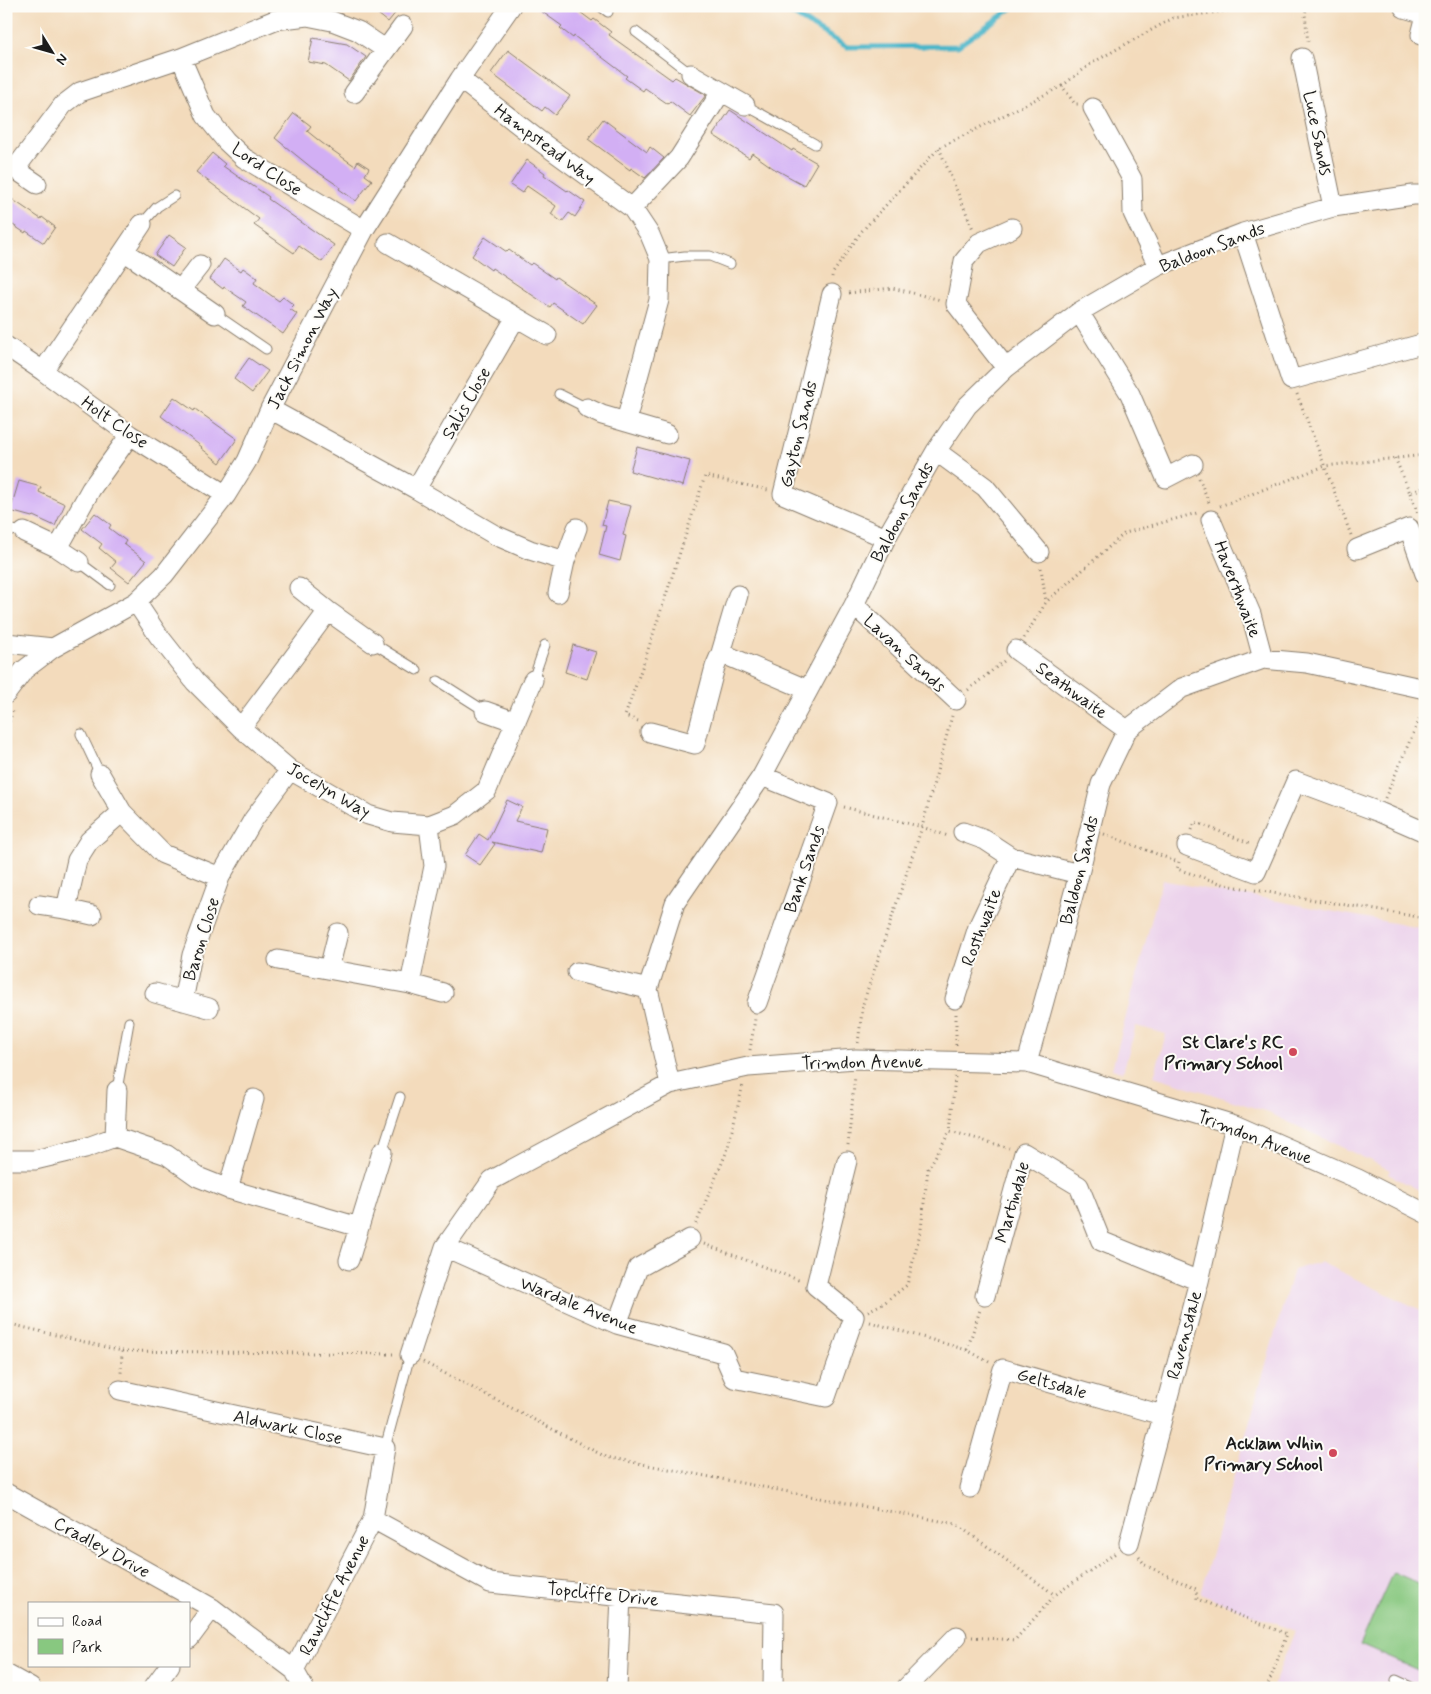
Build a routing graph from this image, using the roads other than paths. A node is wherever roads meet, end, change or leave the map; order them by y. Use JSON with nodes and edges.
{"nodes":[{"id":1,"x":511,"y":6,"type":"edge"},
{"id":2,"x":1404,"y":8,"type":"dead end"},
{"id":3,"x":1425,"y":14,"type":"edge"},
{"id":4,"x":403,"y":26,"type":"dead end"},
{"id":5,"x":636,"y":32,"type":"dead end"},
{"id":6,"x":385,"y":49,"type":"junction"},
{"id":7,"x":181,"y":58,"type":"junction"},
{"id":8,"x":1302,"y":58,"type":"road end"},
{"id":9,"x":692,"y":74,"type":"joint"},
{"id":10,"x":460,"y":79,"type":"junction"},
{"id":11,"x":721,"y":92,"type":"junction"},
{"id":12,"x":354,"y":93,"type":"dead end"},
{"id":13,"x":745,"y":105,"type":"joint"},
{"id":14,"x":1093,"y":108,"type":"road end"},
{"id":15,"x":815,"y":144,"type":"dead end"},
{"id":16,"x":10,"y":166,"type":"edge"},
{"id":17,"x":37,"y":184,"type":"dead end"},
{"id":18,"x":1425,"y":195,"type":"edge"},
{"id":19,"x":174,"y":196,"type":"dead end"},
{"id":20,"x":1333,"y":207,"type":"junction"},
{"id":21,"x":632,"y":208,"type":"junction"},
{"id":22,"x":142,"y":224,"type":"joint"},
{"id":23,"x":1012,"y":228,"type":"dead end"},
{"id":24,"x":364,"y":230,"type":"junction"},
{"id":25,"x":1243,"y":233,"type":"junction"},
{"id":26,"x":388,"y":243,"type":"dead end"},
{"id":27,"x":124,"y":250,"type":"junction"},
{"id":28,"x":660,"y":259,"type":"junction"},
{"id":29,"x":200,"y":264,"type":"dead end"},
{"id":30,"x":730,"y":264,"type":"dead end"},
{"id":31,"x":1158,"y":266,"type":"junction"},
{"id":32,"x":181,"y":289,"type":"junction"},
{"id":33,"x":832,"y":294,"type":"road end"},
{"id":34,"x":1079,"y":312,"type":"junction"},
{"id":35,"x":215,"y":314,"type":"joint"},
{"id":36,"x":516,"y":317,"type":"junction"},
{"id":37,"x":547,"y":335,"type":"dead end"},
{"id":38,"x":1425,"y":343,"type":"edge"},
{"id":39,"x":6,"y":346,"type":"edge"},
{"id":40,"x":266,"y":349,"type":"dead end"},
{"id":41,"x":1006,"y":368,"type":"junction"},
{"id":42,"x":43,"y":371,"type":"junction"},
{"id":43,"x":559,"y":394,"type":"dead end"},
{"id":44,"x":587,"y":408,"type":"joint"},
{"id":45,"x":270,"y":409,"type":"junction"},
{"id":46,"x":626,"y":421,"type":"junction"},
{"id":47,"x":667,"y":434,"type":"dead end"},
{"id":48,"x":130,"y":435,"type":"junction"},
{"id":49,"x":936,"y":451,"type":"junction"},
{"id":50,"x":1193,"y":464,"type":"road end"},
{"id":51,"x":416,"y":489,"type":"junction"},
{"id":52,"x":226,"y":495,"type":"junction"},
{"id":53,"x":1211,"y":514,"type":"road end"},
{"id":54,"x":577,"y":528,"type":"dead end"},
{"id":55,"x":15,"y":530,"type":"edge"},
{"id":56,"x":886,"y":538,"type":"junction"},
{"id":57,"x":58,"y":548,"type":"junction"},
{"id":58,"x":1357,"y":549,"type":"road end"},
{"id":59,"x":1039,"y":552,"type":"road end"},
{"id":60,"x":565,"y":561,"type":"junction"},
{"id":61,"x":79,"y":562,"type":"joint"},
{"id":62,"x":1425,"y":574,"type":"edge"},
{"id":63,"x":110,"y":585,"type":"dead end"},
{"id":64,"x":300,"y":588,"type":"dead end"},
{"id":65,"x":558,"y":593,"type":"dead end"},
{"id":66,"x":738,"y":595,"type":"dead end"},
{"id":67,"x":136,"y":602,"type":"junction"},
{"id":68,"x":854,"y":605,"type":"junction"},
{"id":69,"x":328,"y":612,"type":"junction"},
{"id":70,"x":6,"y":643,"type":"edge"},
{"id":71,"x":373,"y":643,"type":"joint"},
{"id":72,"x":545,"y":645,"type":"dead end"},
{"id":73,"x":53,"y":648,"type":"junction"},
{"id":74,"x":1016,"y":650,"type":"road end"},
{"id":75,"x":721,"y":653,"type":"junction"},
{"id":76,"x":1263,"y":659,"type":"junction"},
{"id":77,"x":417,"y":670,"type":"dead end"},
{"id":78,"x":533,"y":680,"type":"joint"},
{"id":79,"x":438,"y":681,"type":"dead end"},
{"id":80,"x":1425,"y":689,"type":"edge"},
{"id":81,"x":808,"y":690,"type":"junction"},
{"id":82,"x":6,"y":694,"type":"edge"},
{"id":83,"x":956,"y":700,"type":"road end"},
{"id":84,"x":486,"y":711,"type":"joint"},
{"id":85,"x":516,"y":722,"type":"junction"},
{"id":86,"x":241,"y":728,"type":"junction"},
{"id":87,"x":1127,"y":730,"type":"junction"},
{"id":88,"x":650,"y":732,"type":"road end"},
{"id":89,"x":81,"y":734,"type":"dead end"},
{"id":90,"x":290,"y":770,"type":"junction"},
{"id":91,"x":100,"y":774,"type":"joint"},
{"id":92,"x":762,"y":776,"type":"junction"},
{"id":93,"x":122,"y":812,"type":"junction"},
{"id":94,"x":429,"y":825,"type":"junction"},
{"id":95,"x":963,"y":832,"type":"road end"},
{"id":96,"x":1425,"y":832,"type":"edge"},
{"id":97,"x":1183,"y":854,"type":"road end"},
{"id":98,"x":1010,"y":857,"type":"junction"},
{"id":99,"x":1079,"y":874,"type":"junction"},
{"id":100,"x":220,"y":877,"type":"junction"},
{"id":101,"x":39,"y":905,"type":"dead end"},
{"id":102,"x":66,"y":909,"type":"junction"},
{"id":103,"x":92,"y":915,"type":"dead end"},
{"id":104,"x":338,"y":933,"type":"dead end"},
{"id":105,"x":278,"y":960,"type":"dead end"},
{"id":106,"x":329,"y":969,"type":"junction"},
{"id":107,"x":577,"y":972,"type":"dead end"},
{"id":108,"x":410,"y":984,"type":"junction"},
{"id":109,"x":648,"y":989,"type":"junction"},
{"id":110,"x":155,"y":993,"type":"dead end"},
{"id":111,"x":443,"y":993,"type":"dead end"},
{"id":112,"x":955,"y":998,"type":"road end"},
{"id":113,"x":183,"y":1001,"type":"junction"},
{"id":114,"x":757,"y":1003,"type":"road end"},
{"id":115,"x":209,"y":1008,"type":"dead end"},
{"id":116,"x":129,"y":1022,"type":"dead end"},
{"id":117,"x":1027,"y":1063,"type":"junction"},
{"id":118,"x":670,"y":1084,"type":"junction"},
{"id":119,"x":117,"y":1090,"type":"joint"},
{"id":120,"x":400,"y":1097,"type":"dead end"},
{"id":121,"x":254,"y":1099,"type":"dead end"},
{"id":122,"x":1235,"y":1126,"type":"junction"},
{"id":123,"x":115,"y":1137,"type":"junction"},
{"id":124,"x":382,"y":1152,"type":"joint"},
{"id":125,"x":6,"y":1160,"type":"edge"},
{"id":126,"x":847,"y":1160,"type":"road end"},
{"id":127,"x":228,"y":1189,"type":"junction"},
{"id":128,"x":1425,"y":1213,"type":"edge"},
{"id":129,"x":359,"y":1228,"type":"junction"},
{"id":130,"x":690,"y":1239,"type":"road end"},
{"id":131,"x":445,"y":1247,"type":"junction"},
{"id":132,"x":349,"y":1260,"type":"dead end"},
{"id":133,"x":1199,"y":1281,"type":"junction"},
{"id":134,"x":985,"y":1296,"type":"road end"},
{"id":135,"x":617,"y":1324,"type":"junction"},
{"id":136,"x":410,"y":1355,"type":"joint"},
{"id":137,"x":120,"y":1390,"type":"road end"},
{"id":138,"x":1162,"y":1415,"type":"junction"},
{"id":139,"x":385,"y":1448,"type":"junction"},
{"id":140,"x":970,"y":1488,"type":"dead end"},
{"id":141,"x":6,"y":1493,"type":"edge"},
{"id":142,"x":373,"y":1520,"type":"junction"},
{"id":143,"x":1129,"y":1543,"type":"road end"},
{"id":144,"x":621,"y":1596,"type":"junction"},
{"id":145,"x":212,"y":1608,"type":"junction"},
{"id":146,"x":957,"y":1636,"type":"road end"},
{"id":147,"x":190,"y":1639,"type":"edge"},
{"id":148,"x":169,"y":1666,"type":"edge"},
{"id":149,"x":294,"y":1670,"type":"junction"},
{"id":150,"x":6,"y":1674,"type":"edge"},
{"id":151,"x":1396,"y":1680,"type":"dead end"},
{"id":152,"x":31,"y":1688,"type":"edge"},
{"id":153,"x":153,"y":1688,"type":"edge"},
{"id":154,"x":304,"y":1688,"type":"edge"},
{"id":155,"x":617,"y":1688,"type":"edge"},
{"id":156,"x":773,"y":1688,"type":"edge"},
{"id":157,"x":906,"y":1688,"type":"edge"},
{"id":158,"x":1413,"y":1688,"type":"edge"}],
"edges":[{"from":1,"to":10,"type":"street","name":"Jack Simon Way"},
{"from":2,"to":3,"type":"street"},
{"from":4,"to":6,"type":"street"},
{"from":5,"to":9,"type":"lane"},
{"from":6,"to":7,"type":"street"},
{"from":6,"to":12,"type":"street"},
{"from":7,"to":16,"type":"street"},
{"from":7,"to":24,"type":"street","name":"Lord Close"},
{"from":8,"to":20,"type":"street","name":"Luce Sands"},
{"from":9,"to":11,"type":"street"},
{"from":10,"to":21,"type":"street","name":"Hampstead Way"},
{"from":10,"to":24,"type":"street","name":"Jack Simon Way"},
{"from":11,"to":13,"type":"street"},
{"from":11,"to":21,"type":"street"},
{"from":13,"to":15,"type":"lane"},
{"from":14,"to":31,"type":"street"},
{"from":16,"to":17,"type":"street"},
{"from":18,"to":20,"type":"street","name":"Baldoon Sands"},
{"from":19,"to":22,"type":"lane"},
{"from":20,"to":25,"type":"street","name":"Baldoon Sands"},
{"from":21,"to":28,"type":"street","name":"Hampstead Way"},
{"from":22,"to":27,"type":"street"},
{"from":23,"to":41,"type":"street"},
{"from":24,"to":45,"type":"street","name":"Jack Simon Way"},
{"from":25,"to":31,"type":"street","name":"Baldoon Sands"},
{"from":25,"to":38,"type":"street"},
{"from":26,"to":36,"type":"street"},
{"from":27,"to":32,"type":"street"},
{"from":27,"to":42,"type":"street"},
{"from":28,"to":30,"type":"lane"},
{"from":28,"to":46,"type":"street","name":"Hampstead Way"},
{"from":29,"to":32,"type":"street"},
{"from":31,"to":34,"type":"street","name":"Baldoon Sands"},
{"from":32,"to":35,"type":"street"},
{"from":33,"to":56,"type":"street","name":"Gayton Sands"},
{"from":34,"to":41,"type":"street","name":"Baldoon Sands"},
{"from":34,"to":50,"type":"street"},
{"from":35,"to":40,"type":"lane"},
{"from":36,"to":37,"type":"street"},
{"from":36,"to":51,"type":"street","name":"Salis Close"},
{"from":39,"to":42,"type":"street","name":"Holt Close"},
{"from":41,"to":49,"type":"street","name":"Baldoon Sands"},
{"from":42,"to":48,"type":"street","name":"Holt Close"},
{"from":43,"to":44,"type":"lane"},
{"from":44,"to":46,"type":"street"},
{"from":45,"to":51,"type":"street"},
{"from":45,"to":52,"type":"street","name":"Jack Simon Way"},
{"from":46,"to":47,"type":"street"},
{"from":48,"to":52,"type":"street","name":"Holt Close"},
{"from":48,"to":57,"type":"street"},
{"from":49,"to":56,"type":"street","name":"Baldoon Sands"},
{"from":49,"to":59,"type":"street"},
{"from":51,"to":60,"type":"street"},
{"from":52,"to":67,"type":"street","name":"Jack Simon Way"},
{"from":53,"to":76,"type":"street","name":"Haverthwaite"},
{"from":54,"to":60,"type":"street"},
{"from":55,"to":57,"type":"street"},
{"from":56,"to":68,"type":"street","name":"Baldoon Sands"},
{"from":57,"to":61,"type":"street"},
{"from":58,"to":62,"type":"street"},
{"from":60,"to":65,"type":"street"},
{"from":61,"to":63,"type":"lane"},
{"from":64,"to":69,"type":"street"},
{"from":66,"to":75,"type":"street"},
{"from":67,"to":73,"type":"street","name":"Jack Simon Way"},
{"from":67,"to":86,"type":"street","name":"Jocelyn Way"},
{"from":68,"to":81,"type":"street","name":"Baldoon Sands"},
{"from":68,"to":83,"type":"street","name":"Lavan Sands"},
{"from":69,"to":71,"type":"street"},
{"from":69,"to":86,"type":"street"},
{"from":70,"to":73,"type":"street"},
{"from":71,"to":77,"type":"lane"},
{"from":72,"to":78,"type":"lane","name":"Jocelyn Way"},
{"from":73,"to":82,"type":"street","name":"Jack Simon Way"},
{"from":74,"to":87,"type":"street","name":"Seathwaite"},
{"from":75,"to":81,"type":"street"},
{"from":75,"to":88,"type":"street"},
{"from":76,"to":80,"type":"street","name":"Baldoon Sands"},
{"from":76,"to":87,"type":"street","name":"Baldoon Sands"},
{"from":78,"to":85,"type":"street","name":"Jocelyn Way"},
{"from":79,"to":84,"type":"lane"},
{"from":81,"to":92,"type":"street","name":"Baldoon Sands"},
{"from":84,"to":85,"type":"street"},
{"from":85,"to":94,"type":"street","name":"Jocelyn Way"},
{"from":86,"to":90,"type":"street","name":"Jocelyn Way"},
{"from":87,"to":99,"type":"street","name":"Baldoon Sands"},
{"from":89,"to":91,"type":"lane","name":"Baron Close"},
{"from":90,"to":94,"type":"street","name":"Jocelyn Way"},
{"from":90,"to":100,"type":"street","name":"Baron Close"},
{"from":91,"to":93,"type":"street","name":"Baron Close"},
{"from":92,"to":109,"type":"street","name":"Baldoon Sands"},
{"from":92,"to":114,"type":"street","name":"Bank Sands"},
{"from":93,"to":100,"type":"street","name":"Baron Close"},
{"from":93,"to":102,"type":"street"},
{"from":94,"to":108,"type":"street"},
{"from":95,"to":98,"type":"street"},
{"from":96,"to":97,"type":"street"},
{"from":98,"to":99,"type":"street"},
{"from":98,"to":112,"type":"street","name":"Rosthwaite"},
{"from":99,"to":117,"type":"street","name":"Baldoon Sands"},
{"from":100,"to":113,"type":"street","name":"Baron Close"},
{"from":101,"to":102,"type":"street"},
{"from":102,"to":103,"type":"street"},
{"from":104,"to":106,"type":"street"},
{"from":105,"to":106,"type":"street"},
{"from":106,"to":108,"type":"street"},
{"from":107,"to":109,"type":"street"},
{"from":108,"to":111,"type":"street"},
{"from":109,"to":118,"type":"street"},
{"from":110,"to":113,"type":"street","name":"Baron Close"},
{"from":113,"to":115,"type":"street","name":"Baron Close"},
{"from":116,"to":119,"type":"lane"},
{"from":117,"to":118,"type":"street","name":"Trimdon Avenue"},
{"from":117,"to":122,"type":"street","name":"Trimdon Avenue"},
{"from":118,"to":131,"type":"street","name":"Trimdon Avenue"},
{"from":119,"to":123,"type":"street"},
{"from":120,"to":124,"type":"lane"},
{"from":121,"to":127,"type":"street"},
{"from":122,"to":128,"type":"street","name":"Trimdon Avenue"},
{"from":122,"to":133,"type":"street","name":"Ravensdale"},
{"from":123,"to":125,"type":"street"},
{"from":123,"to":127,"type":"street"},
{"from":124,"to":129,"type":"street"},
{"from":126,"to":135,"type":"street","name":"Wardale Avenue"},
{"from":127,"to":129,"type":"street"},
{"from":129,"to":132,"type":"street"},
{"from":130,"to":135,"type":"street"},
{"from":131,"to":135,"type":"street","name":"Wardale Avenue"},
{"from":131,"to":136,"type":"street","name":"Trimdon Avenue"},
{"from":133,"to":134,"type":"street","name":"Martindale"},
{"from":133,"to":138,"type":"street","name":"Ravensdale"},
{"from":136,"to":139,"type":"lane"},
{"from":137,"to":139,"type":"street","name":"Aldwark Close"},
{"from":138,"to":140,"type":"street","name":"Geltsdale"},
{"from":138,"to":143,"type":"street","name":"Ravensdale"},
{"from":139,"to":142,"type":"street"},
{"from":141,"to":145,"type":"street","name":"Cradley Drive"},
{"from":142,"to":144,"type":"street","name":"Topcliffe Drive"},
{"from":142,"to":149,"type":"street","name":"Rawcliffe Avenue"},
{"from":144,"to":155,"type":"street"},
{"from":144,"to":156,"type":"street","name":"Topcliffe Drive"},
{"from":145,"to":147,"type":"street"},
{"from":145,"to":149,"type":"street","name":"Cradley Drive"},
{"from":146,"to":157,"type":"street"},
{"from":148,"to":153,"type":"street"},
{"from":149,"to":154,"type":"street"},
{"from":150,"to":152,"type":"street"},
{"from":151,"to":158,"type":"lane"}]}
